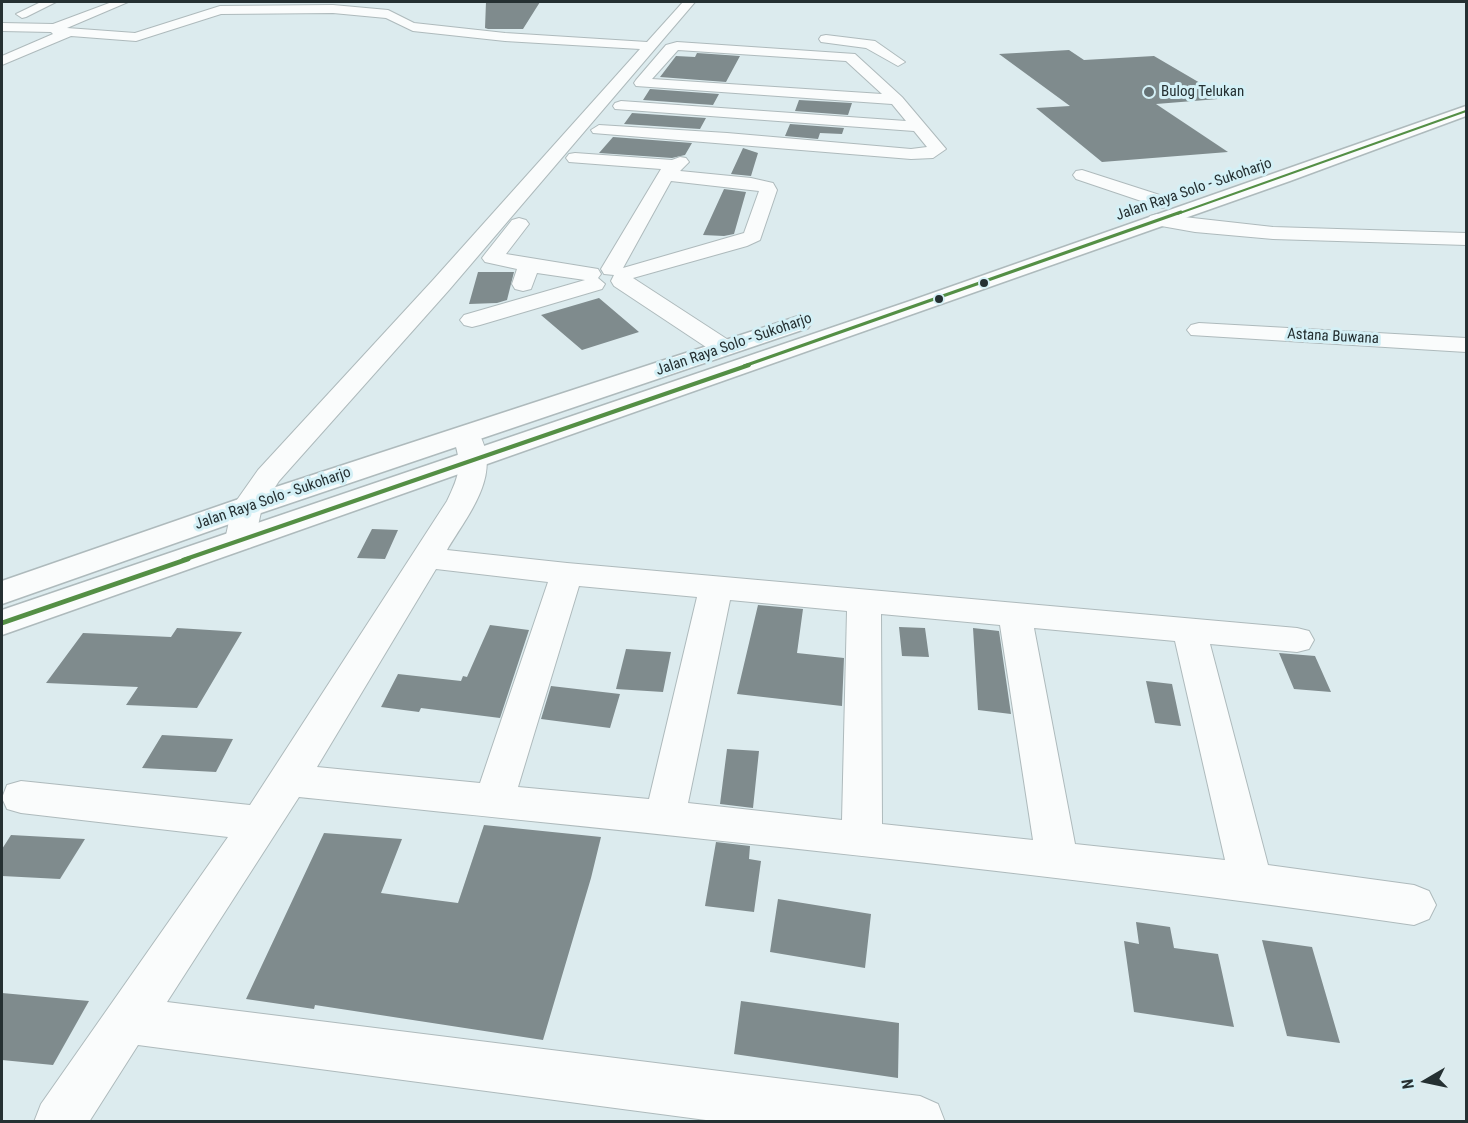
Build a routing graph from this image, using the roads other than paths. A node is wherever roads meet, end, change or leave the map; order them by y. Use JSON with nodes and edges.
{"nodes":[{"id":1,"x":50,"y":2,"type":"edge"},
{"id":2,"x":122,"y":2,"type":"edge"},
{"id":3,"x":240,"y":2,"type":"edge"},
{"id":4,"x":689,"y":2,"type":"edge"},
{"id":5,"x":220,"y":10,"type":"junction"},
{"id":6,"x":84,"y":16,"type":"junction"},
{"id":7,"x":2,"y":27,"type":"edge"},
{"id":8,"x":61,"y":30,"type":"junction"},
{"id":9,"x":749,"y":37,"type":"dead end"},
{"id":10,"x":807,"y":39,"type":"dead end"},
{"id":11,"x":656,"y":49,"type":"junction"},
{"id":12,"x":773,"y":51,"type":"junction"},
{"id":13,"x":2,"y":61,"type":"edge"},
{"id":14,"x":898,"y":63,"type":"dead end"},
{"id":15,"x":681,"y":65,"type":"dead end"},
{"id":16,"x":851,"y":76,"type":"dead end"},
{"id":17,"x":873,"y":78,"type":"junction"},
{"id":18,"x":757,"y":81,"type":"junction"},
{"id":19,"x":641,"y":83,"type":"junction"},
{"id":20,"x":1467,"y":99,"type":"edge"},
{"id":21,"x":897,"y":100,"type":"junction"},
{"id":22,"x":621,"y":106,"type":"junction"},
{"id":23,"x":1467,"y":111,"type":"edge"},
{"id":24,"x":740,"y":114,"type":"junction"},
{"id":25,"x":920,"y":127,"type":"junction"},
{"id":26,"x":599,"y":130,"type":"junction"},
{"id":27,"x":728,"y":138,"type":"junction"},
{"id":28,"x":574,"y":158,"type":"junction"},
{"id":29,"x":1269,"y":164,"type":"junction"},
{"id":30,"x":669,"y":170,"type":"junction"},
{"id":31,"x":1296,"y":173,"type":"junction"},
{"id":32,"x":1082,"y":175,"type":"dead end"},
{"id":33,"x":1162,"y":210,"type":"junction"},
{"id":34,"x":1467,"y":239,"type":"edge"},
{"id":35,"x":529,"y":265,"type":"junction"},
{"id":36,"x":607,"y":278,"type":"junction"},
{"id":37,"x":517,"y":305,"type":"junction"},
{"id":38,"x":472,"y":320,"type":"dead end"},
{"id":39,"x":1199,"y":330,"type":"dead end"},
{"id":40,"x":1467,"y":345,"type":"edge"},
{"id":41,"x":724,"y":348,"type":"junction"},
{"id":42,"x":696,"y":358,"type":"junction"},
{"id":43,"x":471,"y":448,"type":"junction"},
{"id":44,"x":247,"y":507,"type":"junction"},
{"id":45,"x":240,"y":540,"type":"junction"},
{"id":46,"x":427,"y":558,"type":"junction"},
{"id":47,"x":567,"y":574,"type":"junction"},
{"id":48,"x":716,"y":587,"type":"junction"},
{"id":49,"x":2,"y":593,"type":"edge"},
{"id":50,"x":864,"y":601,"type":"junction"},
{"id":51,"x":1016,"y":614,"type":"junction"},
{"id":52,"x":2,"y":623,"type":"edge"},
{"id":53,"x":1189,"y":630,"type":"junction"},
{"id":54,"x":1297,"y":640,"type":"dead end"},
{"id":55,"x":289,"y":780,"type":"junction"},
{"id":56,"x":21,"y":797,"type":"dead end"},
{"id":57,"x":494,"y":800,"type":"junction"},
{"id":58,"x":665,"y":818,"type":"junction"},
{"id":59,"x":260,"y":823,"type":"junction"},
{"id":60,"x":862,"y":840,"type":"junction"},
{"id":61,"x":1057,"y":861,"type":"junction"},
{"id":62,"x":1251,"y":882,"type":"junction"},
{"id":63,"x":1414,"y":906,"type":"dead end"},
{"id":64,"x":126,"y":1020,"type":"junction"},
{"id":65,"x":58,"y":1122,"type":"edge"},
{"id":66,"x":920,"y":1122,"type":"edge"}],
"edges":[{"from":1,"to":6,"type":"street"},
{"from":2,"to":6,"type":"street"},
{"from":3,"to":5,"type":"street"},
{"from":4,"to":11,"type":"street"},
{"from":5,"to":8,"type":"street"},
{"from":5,"to":11,"type":"street"},
{"from":6,"to":8,"type":"street"},
{"from":7,"to":8,"type":"street"},
{"from":8,"to":13,"type":"street"},
{"from":9,"to":11,"type":"street"},
{"from":10,"to":14,"type":"street"},
{"from":11,"to":12,"type":"street"},
{"from":11,"to":15,"type":"street"},
{"from":11,"to":19,"type":"street"},
{"from":11,"to":44,"type":"street"},
{"from":12,"to":17,"type":"street"},
{"from":12,"to":18,"type":"street"},
{"from":16,"to":17,"type":"street"},
{"from":17,"to":21,"type":"street"},
{"from":18,"to":19,"type":"street"},
{"from":18,"to":21,"type":"street"},
{"from":18,"to":24,"type":"street"},
{"from":19,"to":22,"type":"street"},
{"from":20,"to":29,"type":"main road","name":"Jalan Raya Solo - Sukoharjo"},
{"from":21,"to":25,"type":"street"},
{"from":22,"to":24,"type":"street"},
{"from":22,"to":26,"type":"street"},
{"from":23,"to":31,"type":"main road","name":"Jalan Raya Solo - Sukoharjo"},
{"from":24,"to":25,"type":"street"},
{"from":24,"to":27,"type":"street"},
{"from":25,"to":27,"type":"street"},
{"from":26,"to":27,"type":"street"},
{"from":26,"to":28,"type":"street"},
{"from":27,"to":30,"type":"street"},
{"from":28,"to":30,"type":"street"},
{"from":28,"to":35,"type":"street"},
{"from":29,"to":31,"type":"main road"},
{"from":29,"to":33,"type":"main road","name":"Jalan Raya Solo - Sukoharjo"},
{"from":30,"to":36,"type":"street"},
{"from":30,"to":36,"type":"street"},
{"from":31,"to":33,"type":"main road","name":"Jalan Raya Solo - Sukoharjo"},
{"from":32,"to":33,"type":"street"},
{"from":33,"to":34,"type":"street"},
{"from":33,"to":41,"type":"main road","name":"Jalan Raya Solo - Sukoharjo"},
{"from":33,"to":43,"type":"main road","name":"Jalan Raya Solo - Sukoharjo"},
{"from":35,"to":36,"type":"street"},
{"from":35,"to":37,"type":"street"},
{"from":36,"to":37,"type":"street"},
{"from":36,"to":41,"type":"street"},
{"from":36,"to":42,"type":"street"},
{"from":37,"to":38,"type":"street"},
{"from":39,"to":40,"type":"street","name":"Astana Buwana"},
{"from":41,"to":42,"type":"main road","name":"Jalan Raya Solo - Sukoharjo"},
{"from":42,"to":43,"type":"main road","name":"Jalan Raya Solo - Sukoharjo"},
{"from":43,"to":44,"type":"main road","name":"Jalan Raya Solo - Sukoharjo"},
{"from":43,"to":45,"type":"main road","name":"Jalan Raya Solo - Sukoharjo"},
{"from":43,"to":46,"type":"street"},
{"from":44,"to":45,"type":"street"},
{"from":44,"to":49,"type":"main road","name":"Jalan Raya Solo - Sukoharjo"},
{"from":45,"to":52,"type":"main road","name":"Jalan Raya Solo - Sukoharjo"},
{"from":46,"to":47,"type":"street"},
{"from":46,"to":55,"type":"street"},
{"from":47,"to":48,"type":"street"},
{"from":47,"to":57,"type":"street"},
{"from":48,"to":50,"type":"street"},
{"from":48,"to":58,"type":"street"},
{"from":50,"to":51,"type":"street"},
{"from":50,"to":60,"type":"street"},
{"from":51,"to":53,"type":"street"},
{"from":51,"to":61,"type":"street"},
{"from":53,"to":54,"type":"street"},
{"from":53,"to":62,"type":"street"},
{"from":55,"to":57,"type":"street"},
{"from":55,"to":59,"type":"street"},
{"from":56,"to":59,"type":"street"},
{"from":57,"to":58,"type":"street"},
{"from":58,"to":60,"type":"street"},
{"from":59,"to":64,"type":"street"},
{"from":60,"to":61,"type":"street"},
{"from":61,"to":62,"type":"street"},
{"from":62,"to":63,"type":"street"},
{"from":64,"to":65,"type":"street"},
{"from":64,"to":66,"type":"street"}]}
